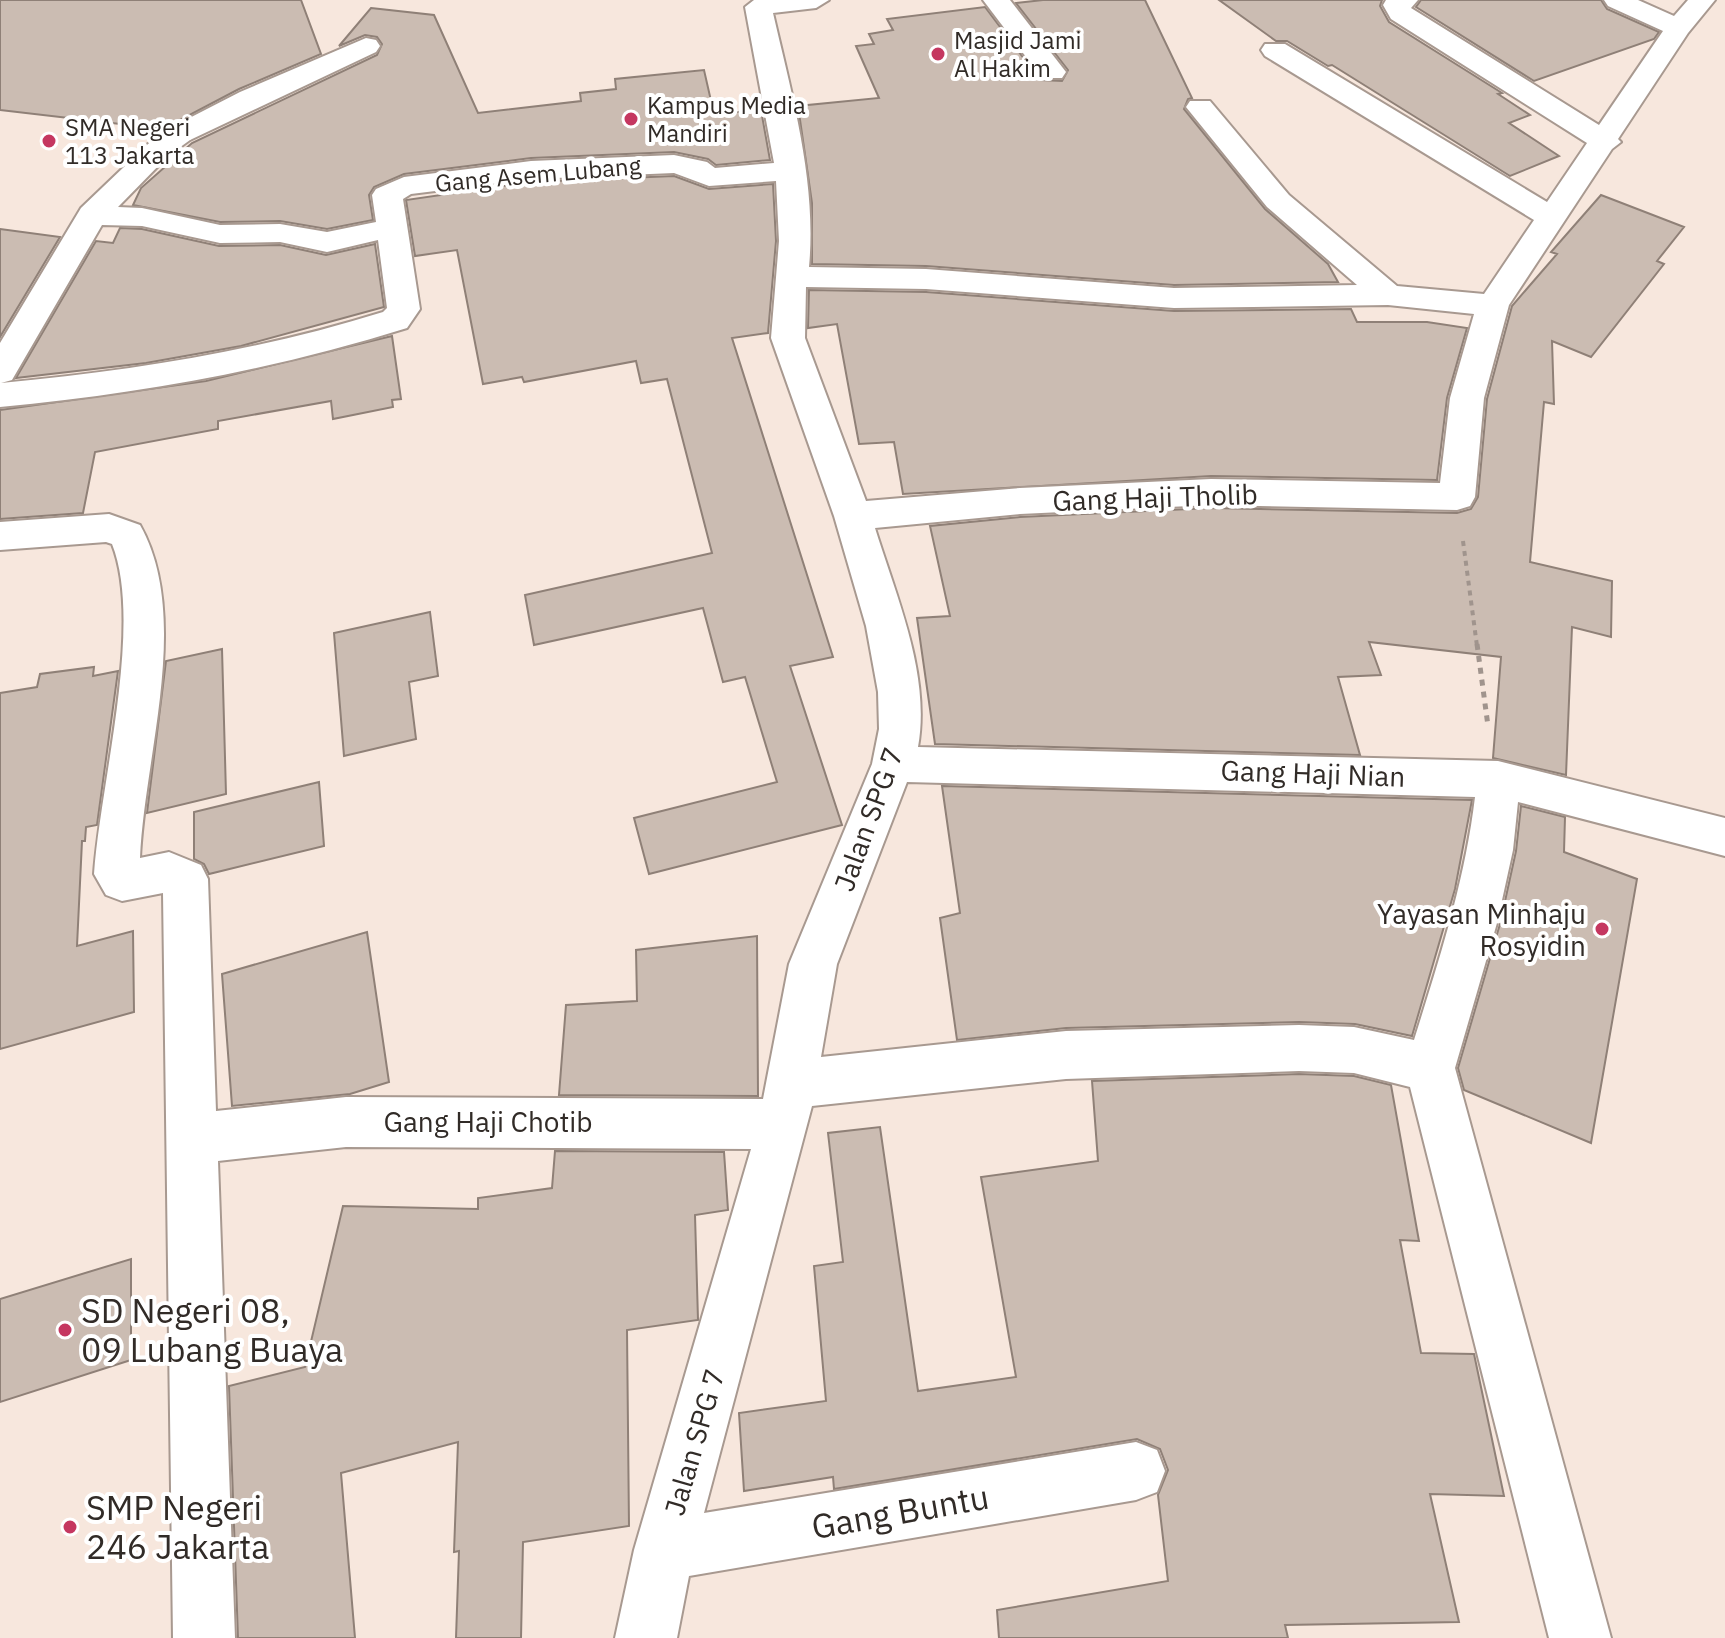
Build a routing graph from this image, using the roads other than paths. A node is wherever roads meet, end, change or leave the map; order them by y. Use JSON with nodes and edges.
{"nodes":[{"id":1,"x":816,"y":0,"type":"edge"},
{"id":2,"x":996,"y":0,"type":"edge"},
{"id":3,"x":1405,"y":0,"type":"edge"},
{"id":4,"x":1617,"y":0,"type":"edge"},
{"id":5,"x":1702,"y":0,"type":"edge"},
{"id":6,"x":1678,"y":28,"type":"junction"},
{"id":7,"x":366,"y":46,"type":"dead end"},
{"id":8,"x":1275,"y":50,"type":"dead end"},
{"id":9,"x":1052,"y":72,"type":"dead end"},
{"id":10,"x":1200,"y":107,"type":"dead end"},
{"id":11,"x":1606,"y":142,"type":"junction"},
{"id":12,"x":791,"y":171,"type":"junction"},
{"id":13,"x":92,"y":215,"type":"junction"},
{"id":14,"x":1550,"y":217,"type":"junction"},
{"id":15,"x":390,"y":228,"type":"junction"},
{"id":16,"x":794,"y":277,"type":"junction"},
{"id":17,"x":1388,"y":295,"type":"junction"},
{"id":18,"x":1493,"y":305,"type":"junction"},
{"id":19,"x":0,"y":372,"type":"edge"},
{"id":20,"x":0,"y":395,"type":"edge"},
{"id":21,"x":853,"y":516,"type":"junction"},
{"id":22,"x":0,"y":536,"type":"edge"},
{"id":23,"x":893,"y":764,"type":"junction"},
{"id":24,"x":1498,"y":779,"type":"junction"},
{"id":25,"x":1725,"y":837,"type":"edge"},
{"id":26,"x":1430,"y":1068,"type":"junction"},
{"id":27,"x":788,"y":1104,"type":"junction"},
{"id":28,"x":192,"y":1139,"type":"junction"},
{"id":29,"x":1136,"y":1471,"type":"dead end"},
{"id":30,"x":664,"y":1550,"type":"junction"},
{"id":31,"x":204,"y":1638,"type":"edge"},
{"id":32,"x":646,"y":1638,"type":"edge"},
{"id":33,"x":1580,"y":1638,"type":"edge"}],
"edges":[{"from":1,"to":12,"type":"street","name":"Jalan SPG 7"},
{"from":2,"to":9,"type":"street"},
{"from":3,"to":11,"type":"street"},
{"from":4,"to":6,"type":"street"},
{"from":5,"to":6,"type":"street"},
{"from":6,"to":11,"type":"street"},
{"from":7,"to":13,"type":"street"},
{"from":8,"to":14,"type":"street"},
{"from":10,"to":17,"type":"street"},
{"from":11,"to":14,"type":"street"},
{"from":12,"to":15,"type":"street","name":"Gang Asem Lubang"},
{"from":12,"to":16,"type":"street","name":"Jalan SPG 7"},
{"from":13,"to":15,"type":"street"},
{"from":13,"to":19,"type":"street"},
{"from":14,"to":18,"type":"street"},
{"from":15,"to":20,"type":"street","name":"Gang Asem Lubang"},
{"from":16,"to":17,"type":"street"},
{"from":16,"to":21,"type":"street","name":"Jalan SPG 7"},
{"from":17,"to":18,"type":"street"},
{"from":18,"to":21,"type":"street","name":"Gang Haji Tholib"},
{"from":21,"to":23,"type":"street","name":"Jalan SPG 7"},
{"from":22,"to":28,"type":"street"},
{"from":23,"to":24,"type":"street","name":"Gang Haji Nian"},
{"from":23,"to":27,"type":"street","name":"Jalan SPG 7"},
{"from":24,"to":25,"type":"street","name":"Gang Haji Nian"},
{"from":24,"to":26,"type":"street"},
{"from":26,"to":27,"type":"street","name":"Gang Haji Chotib"},
{"from":26,"to":33,"type":"street"},
{"from":27,"to":28,"type":"street","name":"Gang Haji Chotib"},
{"from":27,"to":30,"type":"street","name":"Jalan SPG 7"},
{"from":28,"to":31,"type":"street"},
{"from":29,"to":30,"type":"street","name":"Gang Buntu"},
{"from":30,"to":32,"type":"street","name":"Jalan SPG 7"}]}
